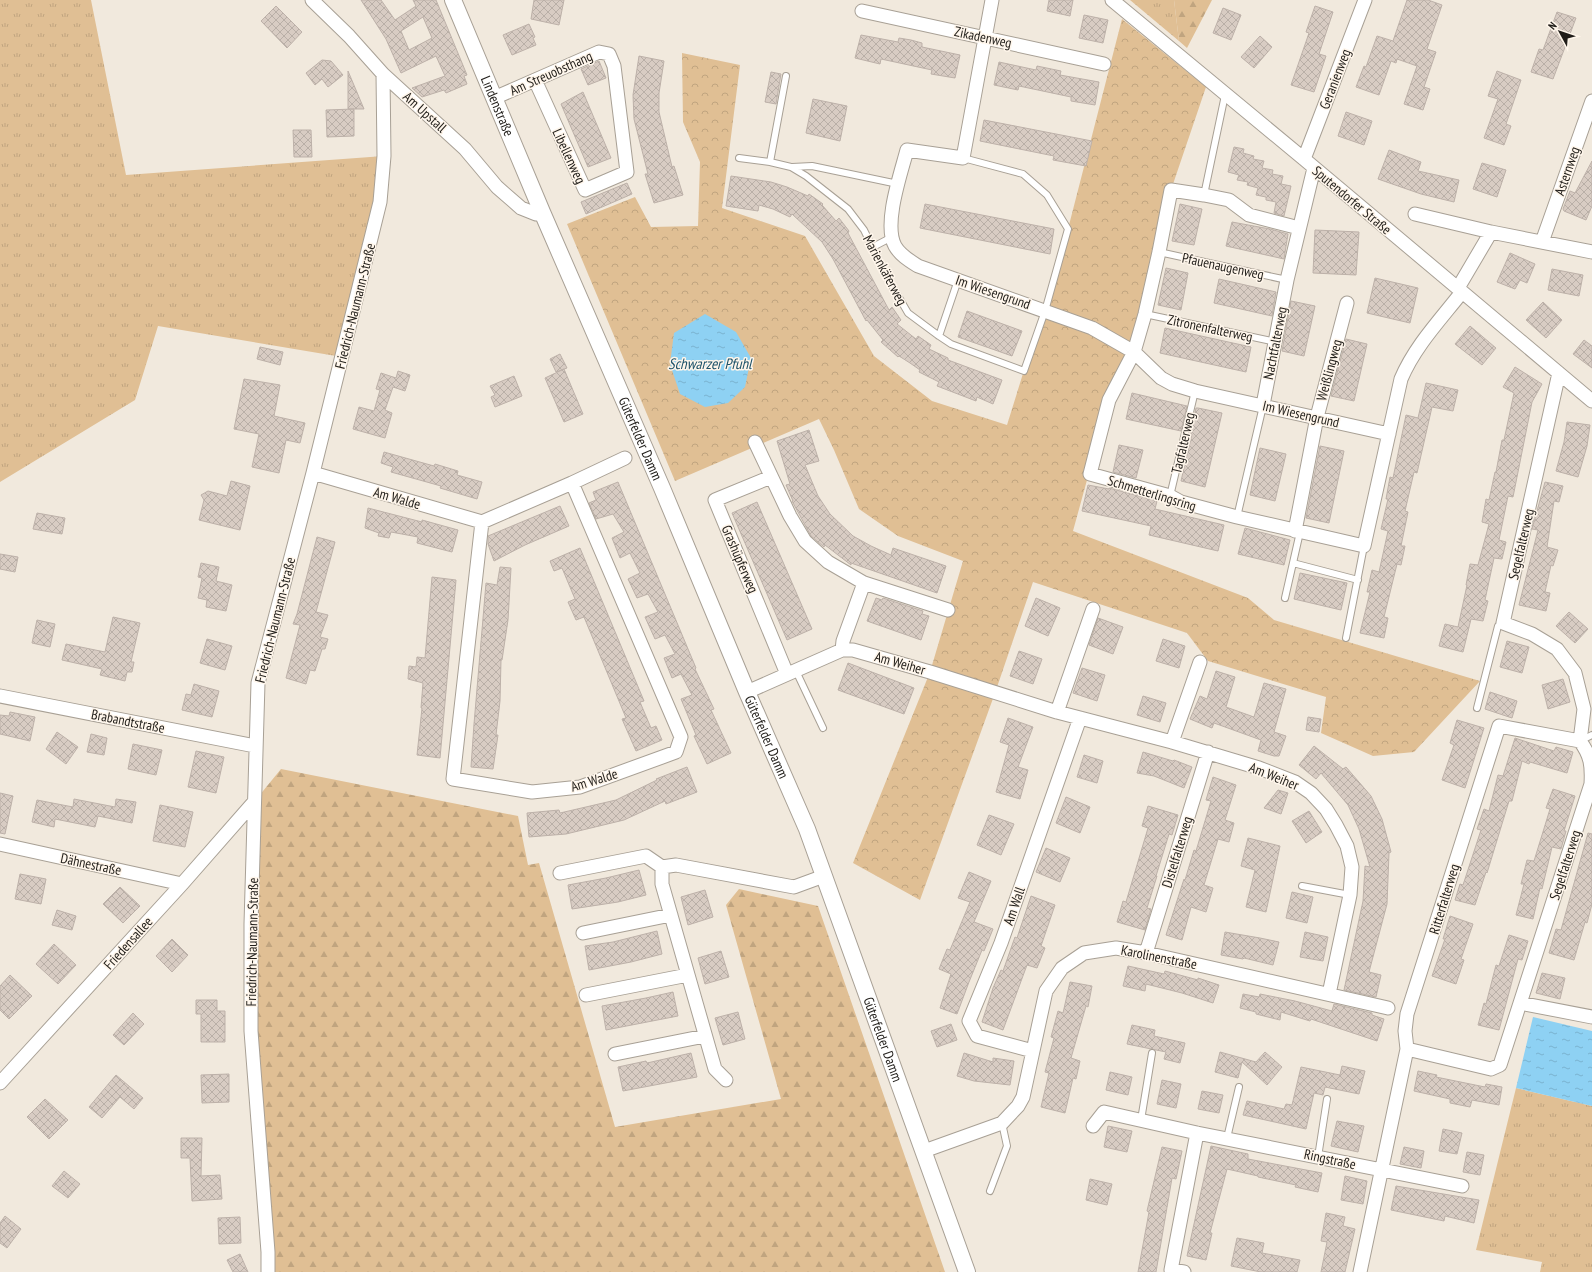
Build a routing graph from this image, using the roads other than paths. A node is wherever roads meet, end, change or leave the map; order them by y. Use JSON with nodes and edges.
{"nodes":[{"id":1,"x":312,"y":0,"type":"edge"},
{"id":2,"x":453,"y":0,"type":"edge"},
{"id":3,"x":992,"y":0,"type":"edge"},
{"id":4,"x":1112,"y":0,"type":"edge"},
{"id":5,"x":1365,"y":0,"type":"edge"},
{"id":6,"x":862,"y":11,"type":"dead end"},
{"id":7,"x":984,"y":36,"type":"junction"},
{"id":8,"x":609,"y":54,"type":"joint"},
{"id":9,"x":1104,"y":64,"type":"dead end"},
{"id":10,"x":383,"y":74,"type":"junction"},
{"id":11,"x":786,"y":76,"type":"dead end"},
{"id":12,"x":535,"y":80,"type":"junction"},
{"id":13,"x":1225,"y":95,"type":"junction"},
{"id":14,"x":494,"y":98,"type":"junction"},
{"id":15,"x":1592,"y":101,"type":"edge"},
{"id":16,"x":739,"y":158,"type":"dead end"},
{"id":17,"x":963,"y":158,"type":"junction"},
{"id":18,"x":770,"y":162,"type":"junction"},
{"id":19,"x":1309,"y":163,"type":"junction"},
{"id":20,"x":791,"y":167,"type":"junction"},
{"id":21,"x":898,"y":184,"type":"junction"},
{"id":22,"x":1204,"y":195,"type":"junction"},
{"id":23,"x":542,"y":212,"type":"junction"},
{"id":24,"x":1414,"y":214,"type":"dead end"},
{"id":25,"x":1299,"y":228,"type":"junction"},
{"id":26,"x":1491,"y":232,"type":"junction"},
{"id":27,"x":892,"y":237,"type":"junction"},
{"id":28,"x":1542,"y":242,"type":"junction"},
{"id":29,"x":872,"y":246,"type":"junction"},
{"id":30,"x":1159,"y":252,"type":"junction"},
{"id":31,"x":1592,"y":252,"type":"edge"},
{"id":32,"x":958,"y":280,"type":"junction"},
{"id":33,"x":1287,"y":280,"type":"junction"},
{"id":34,"x":1460,"y":290,"type":"junction"},
{"id":35,"x":1347,"y":303,"type":"dead end"},
{"id":36,"x":1045,"y":311,"type":"junction"},
{"id":37,"x":1145,"y":314,"type":"junction"},
{"id":38,"x":939,"y":336,"type":"junction"},
{"id":39,"x":1276,"y":342,"type":"junction"},
{"id":40,"x":1134,"y":352,"type":"junction"},
{"id":41,"x":1559,"y":374,"type":"junction"},
{"id":42,"x":1195,"y":391,"type":"junction"},
{"id":43,"x":1592,"y":401,"type":"edge"},
{"id":44,"x":1263,"y":405,"type":"junction"},
{"id":45,"x":1317,"y":417,"type":"junction"},
{"id":46,"x":1388,"y":434,"type":"junction"},
{"id":47,"x":755,"y":442,"type":"dead end"},
{"id":48,"x":625,"y":458,"type":"dead end"},
{"id":49,"x":313,"y":473,"type":"junction"},
{"id":50,"x":771,"y":477,"type":"junction"},
{"id":51,"x":572,"y":483,"type":"junction"},
{"id":52,"x":1170,"y":496,"type":"junction"},
{"id":53,"x":1237,"y":517,"type":"junction"},
{"id":54,"x":482,"y":522,"type":"junction"},
{"id":55,"x":1297,"y":532,"type":"junction"},
{"id":56,"x":1364,"y":546,"type":"junction"},
{"id":57,"x":1293,"y":564,"type":"junction"},
{"id":58,"x":1358,"y":580,"type":"junction"},
{"id":59,"x":864,"y":583,"type":"junction"},
{"id":60,"x":1285,"y":598,"type":"dead end"},
{"id":61,"x":1093,"y":609,"type":"dead end"},
{"id":62,"x":948,"y":610,"type":"dead end"},
{"id":63,"x":1503,"y":623,"type":"junction"},
{"id":64,"x":1346,"y":638,"type":"dead end"},
{"id":65,"x":842,"y":650,"type":"junction"},
{"id":66,"x":1200,"y":662,"type":"dead end"},
{"id":67,"x":792,"y":672,"type":"junction"},
{"id":68,"x":747,"y":692,"type":"junction"},
{"id":69,"x":0,"y":696,"type":"edge"},
{"id":70,"x":1477,"y":708,"type":"dead end"},
{"id":71,"x":1058,"y":712,"type":"junction"},
{"id":72,"x":1080,"y":718,"type":"junction"},
{"id":73,"x":823,"y":728,"type":"dead end"},
{"id":74,"x":1586,"y":738,"type":"edge"},
{"id":75,"x":1172,"y":742,"type":"junction"},
{"id":76,"x":256,"y":746,"type":"junction"},
{"id":77,"x":1208,"y":752,"type":"junction"},
{"id":78,"x":254,"y":802,"type":"junction"},
{"id":79,"x":0,"y":844,"type":"edge"},
{"id":80,"x":662,"y":867,"type":"junction"},
{"id":81,"x":560,"y":873,"type":"dead end"},
{"id":82,"x":824,"y":876,"type":"junction"},
{"id":83,"x":182,"y":884,"type":"junction"},
{"id":84,"x":1302,"y":886,"type":"dead end"},
{"id":85,"x":1350,"y":895,"type":"junction"},
{"id":86,"x":671,"y":915,"type":"junction"},
{"id":87,"x":583,"y":933,"type":"dead end"},
{"id":88,"x":1146,"y":953,"type":"junction"},
{"id":89,"x":688,"y":975,"type":"junction"},
{"id":90,"x":1329,"y":994,"type":"junction"},
{"id":91,"x":586,"y":995,"type":"dead end"},
{"id":92,"x":1520,"y":1003,"type":"junction"},
{"id":93,"x":1388,"y":1008,"type":"dead end"},
{"id":94,"x":1592,"y":1017,"type":"edge"},
{"id":95,"x":705,"y":1036,"type":"junction"},
{"id":96,"x":1407,"y":1049,"type":"junction"},
{"id":97,"x":1033,"y":1051,"type":"junction"},
{"id":98,"x":1152,"y":1053,"type":"dead end"},
{"id":99,"x":615,"y":1054,"type":"dead end"},
{"id":100,"x":726,"y":1080,"type":"dead end"},
{"id":101,"x":0,"y":1083,"type":"edge"},
{"id":102,"x":1239,"y":1087,"type":"dead end"},
{"id":103,"x":1328,"y":1099,"type":"dead end"},
{"id":104,"x":1141,"y":1120,"type":"junction"},
{"id":105,"x":1002,"y":1123,"type":"junction"},
{"id":106,"x":1093,"y":1126,"type":"dead end"},
{"id":107,"x":1197,"y":1133,"type":"junction"},
{"id":108,"x":1228,"y":1138,"type":"junction"},
{"id":109,"x":924,"y":1151,"type":"junction"},
{"id":110,"x":1318,"y":1157,"type":"junction"},
{"id":111,"x":1381,"y":1170,"type":"junction"},
{"id":112,"x":1462,"y":1186,"type":"dead end"},
{"id":113,"x":990,"y":1191,"type":"dead end"},
{"id":114,"x":1175,"y":1271,"type":"edge"},
{"id":115,"x":268,"y":1272,"type":"edge"},
{"id":116,"x":967,"y":1272,"type":"edge"},
{"id":117,"x":1360,"y":1272,"type":"edge"}],
"edges":[{"from":1,"to":10,"type":"street","name":"Am Upstall"},
{"from":2,"to":14,"type":"street","name":"Lindenstraße"},
{"from":3,"to":7,"type":"street"},
{"from":4,"to":13,"type":"street","name":"Sputendorfer Straße"},
{"from":5,"to":19,"type":"street","name":"Geranienweg"},
{"from":6,"to":7,"type":"street","name":"Zikadenweg"},
{"from":7,"to":9,"type":"street","name":"Zikadenweg"},
{"from":7,"to":17,"type":"street"},
{"from":8,"to":12,"type":"street","name":"Am Streuobsthang"},
{"from":8,"to":12,"type":"street","name":"Libellenweg"},
{"from":10,"to":23,"type":"street","name":"Am Upstall"},
{"from":10,"to":49,"type":"street","name":"Friedrich-Naumann-Straße"},
{"from":11,"to":18,"type":"lane"},
{"from":12,"to":14,"type":"street","name":"Am Streuobsthang"},
{"from":13,"to":19,"type":"street","name":"Sputendorfer Straße"},
{"from":13,"to":22,"type":"lane"},
{"from":14,"to":23,"type":"street","name":"Lindenstraße"},
{"from":15,"to":28,"type":"street","name":"Asternweg"},
{"from":16,"to":18,"type":"lane","name":"Marienkäferweg"},
{"from":17,"to":21,"type":"street","name":"Im Wiesengrund"},
{"from":17,"to":36,"type":"lane"},
{"from":18,"to":20,"type":"lane","name":"Marienkäferweg"},
{"from":19,"to":25,"type":"street","name":"Nachtfalterweg"},
{"from":19,"to":34,"type":"street","name":"Sputendorfer Straße"},
{"from":20,"to":21,"type":"lane"},
{"from":20,"to":29,"type":"lane","name":"Marienkäferweg"},
{"from":21,"to":27,"type":"street","name":"Im Wiesengrund"},
{"from":22,"to":25,"type":"street","name":"Schmetterlingsring"},
{"from":22,"to":30,"type":"street","name":"Schmetterlingsring"},
{"from":23,"to":68,"type":"street","name":"Güterfelder Damm"},
{"from":24,"to":26,"type":"street"},
{"from":25,"to":33,"type":"street","name":"Nachtfalterweg"},
{"from":26,"to":28,"type":"street"},
{"from":26,"to":34,"type":"street"},
{"from":27,"to":29,"type":"lane"},
{"from":27,"to":32,"type":"street","name":"Im Wiesengrund"},
{"from":28,"to":31,"type":"street"},
{"from":29,"to":38,"type":"lane","name":"Marienkäferweg"},
{"from":30,"to":33,"type":"lane","name":"Pfauenaugenweg"},
{"from":30,"to":37,"type":"street","name":"Schmetterlingsring"},
{"from":32,"to":36,"type":"street","name":"Im Wiesengrund"},
{"from":32,"to":38,"type":"lane"},
{"from":33,"to":39,"type":"street","name":"Nachtfalterweg"},
{"from":34,"to":41,"type":"street","name":"Sputendorfer Straße"},
{"from":34,"to":46,"type":"street"},
{"from":35,"to":45,"type":"street","name":"Weißlingweg"},
{"from":36,"to":38,"type":"lane","name":"Marienkäferweg"},
{"from":36,"to":40,"type":"street","name":"Im Wiesengrund"},
{"from":37,"to":39,"type":"lane","name":"Zitronenfalterweg"},
{"from":37,"to":40,"type":"street","name":"Schmetterlingsring"},
{"from":39,"to":44,"type":"street","name":"Nachtfalterweg"},
{"from":40,"to":42,"type":"street","name":"Im Wiesengrund"},
{"from":40,"to":52,"type":"street","name":"Schmetterlingsring"},
{"from":41,"to":43,"type":"street","name":"Sputendorfer Straße"},
{"from":41,"to":63,"type":"street","name":"Segelfalterweg"},
{"from":42,"to":44,"type":"street","name":"Im Wiesengrund"},
{"from":42,"to":52,"type":"lane","name":"Tagfalterweg"},
{"from":44,"to":45,"type":"street","name":"Im Wiesengrund"},
{"from":44,"to":53,"type":"lane","name":"Nachtfalterweg"},
{"from":45,"to":46,"type":"street","name":"Im Wiesengrund"},
{"from":45,"to":55,"type":"street","name":"Weißlingweg"},
{"from":46,"to":56,"type":"street"},
{"from":47,"to":50,"type":"street"},
{"from":48,"to":51,"type":"street"},
{"from":49,"to":54,"type":"street","name":"Am Walde"},
{"from":49,"to":76,"type":"street","name":"Friedrich-Naumann-Straße"},
{"from":50,"to":59,"type":"street"},
{"from":50,"to":67,"type":"street","name":"Grashüpferweg"},
{"from":51,"to":54,"type":"street"},
{"from":51,"to":54,"type":"street","name":"Am Walde"},
{"from":52,"to":53,"type":"street","name":"Schmetterlingsring"},
{"from":53,"to":55,"type":"street","name":"Schmetterlingsring"},
{"from":55,"to":56,"type":"street","name":"Schmetterlingsring"},
{"from":55,"to":57,"type":"lane"},
{"from":56,"to":58,"type":"lane"},
{"from":57,"to":58,"type":"lane"},
{"from":57,"to":60,"type":"lane"},
{"from":58,"to":64,"type":"lane"},
{"from":59,"to":62,"type":"street"},
{"from":59,"to":65,"type":"street"},
{"from":61,"to":71,"type":"street"},
{"from":63,"to":70,"type":"lane"},
{"from":63,"to":74,"type":"street"},
{"from":65,"to":67,"type":"street"},
{"from":65,"to":71,"type":"street","name":"Am Weiher"},
{"from":66,"to":75,"type":"street"},
{"from":67,"to":68,"type":"street"},
{"from":67,"to":73,"type":"lane"},
{"from":68,"to":82,"type":"street","name":"Güterfelder Damm"},
{"from":69,"to":76,"type":"street","name":"Brabandtstraße"},
{"from":71,"to":72,"type":"street","name":"Am Weiher"},
{"from":72,"to":75,"type":"street","name":"Am Weiher"},
{"from":72,"to":97,"type":"street","name":"Am Wall"},
{"from":74,"to":92,"type":"street","name":"Segelfalterweg"},
{"from":74,"to":96,"type":"street","name":"Ritterfalterweg"},
{"from":75,"to":77,"type":"street","name":"Am Weiher"},
{"from":76,"to":78,"type":"street","name":"Friedrich-Naumann-Straße"},
{"from":77,"to":85,"type":"street","name":"Am Weiher"},
{"from":77,"to":88,"type":"street","name":"Distelfalterweg"},
{"from":78,"to":83,"type":"street","name":"Friedensallee"},
{"from":78,"to":115,"type":"street","name":"Friedrich-Naumann-Straße"},
{"from":79,"to":83,"type":"street","name":"Dähnestraße"},
{"from":80,"to":81,"type":"street"},
{"from":80,"to":82,"type":"street"},
{"from":80,"to":86,"type":"street"},
{"from":82,"to":109,"type":"street","name":"Güterfelder Damm"},
{"from":83,"to":101,"type":"street","name":"Friedensallee"},
{"from":84,"to":85,"type":"lane"},
{"from":85,"to":90,"type":"street","name":"Am Weiher"},
{"from":86,"to":87,"type":"street"},
{"from":86,"to":89,"type":"street"},
{"from":88,"to":90,"type":"street","name":"Karolinenstraße"},
{"from":88,"to":97,"type":"street","name":"Karolinenstraße"},
{"from":89,"to":91,"type":"street"},
{"from":89,"to":95,"type":"street"},
{"from":90,"to":93,"type":"street","name":"Karolinenstraße"},
{"from":92,"to":94,"type":"street"},
{"from":92,"to":96,"type":"street","name":"Segelfalterweg"},
{"from":95,"to":99,"type":"street"},
{"from":95,"to":100,"type":"street"},
{"from":96,"to":111,"type":"street","name":"Ritterfalterweg"},
{"from":97,"to":105,"type":"street","name":"Karolinenstraße"},
{"from":98,"to":104,"type":"lane"},
{"from":102,"to":108,"type":"lane"},
{"from":103,"to":110,"type":"lane"},
{"from":104,"to":106,"type":"street","name":"Ringstraße"},
{"from":104,"to":107,"type":"street","name":"Ringstraße"},
{"from":105,"to":109,"type":"street","name":"Karolinenstraße"},
{"from":105,"to":113,"type":"lane"},
{"from":107,"to":108,"type":"street","name":"Ringstraße"},
{"from":107,"to":114,"type":"street"},
{"from":108,"to":110,"type":"street","name":"Ringstraße"},
{"from":109,"to":116,"type":"street","name":"Güterfelder Damm"},
{"from":110,"to":111,"type":"street","name":"Ringstraße"},
{"from":111,"to":112,"type":"street","name":"Ringstraße"},
{"from":111,"to":117,"type":"street","name":"Ritterfalterweg"}]}
